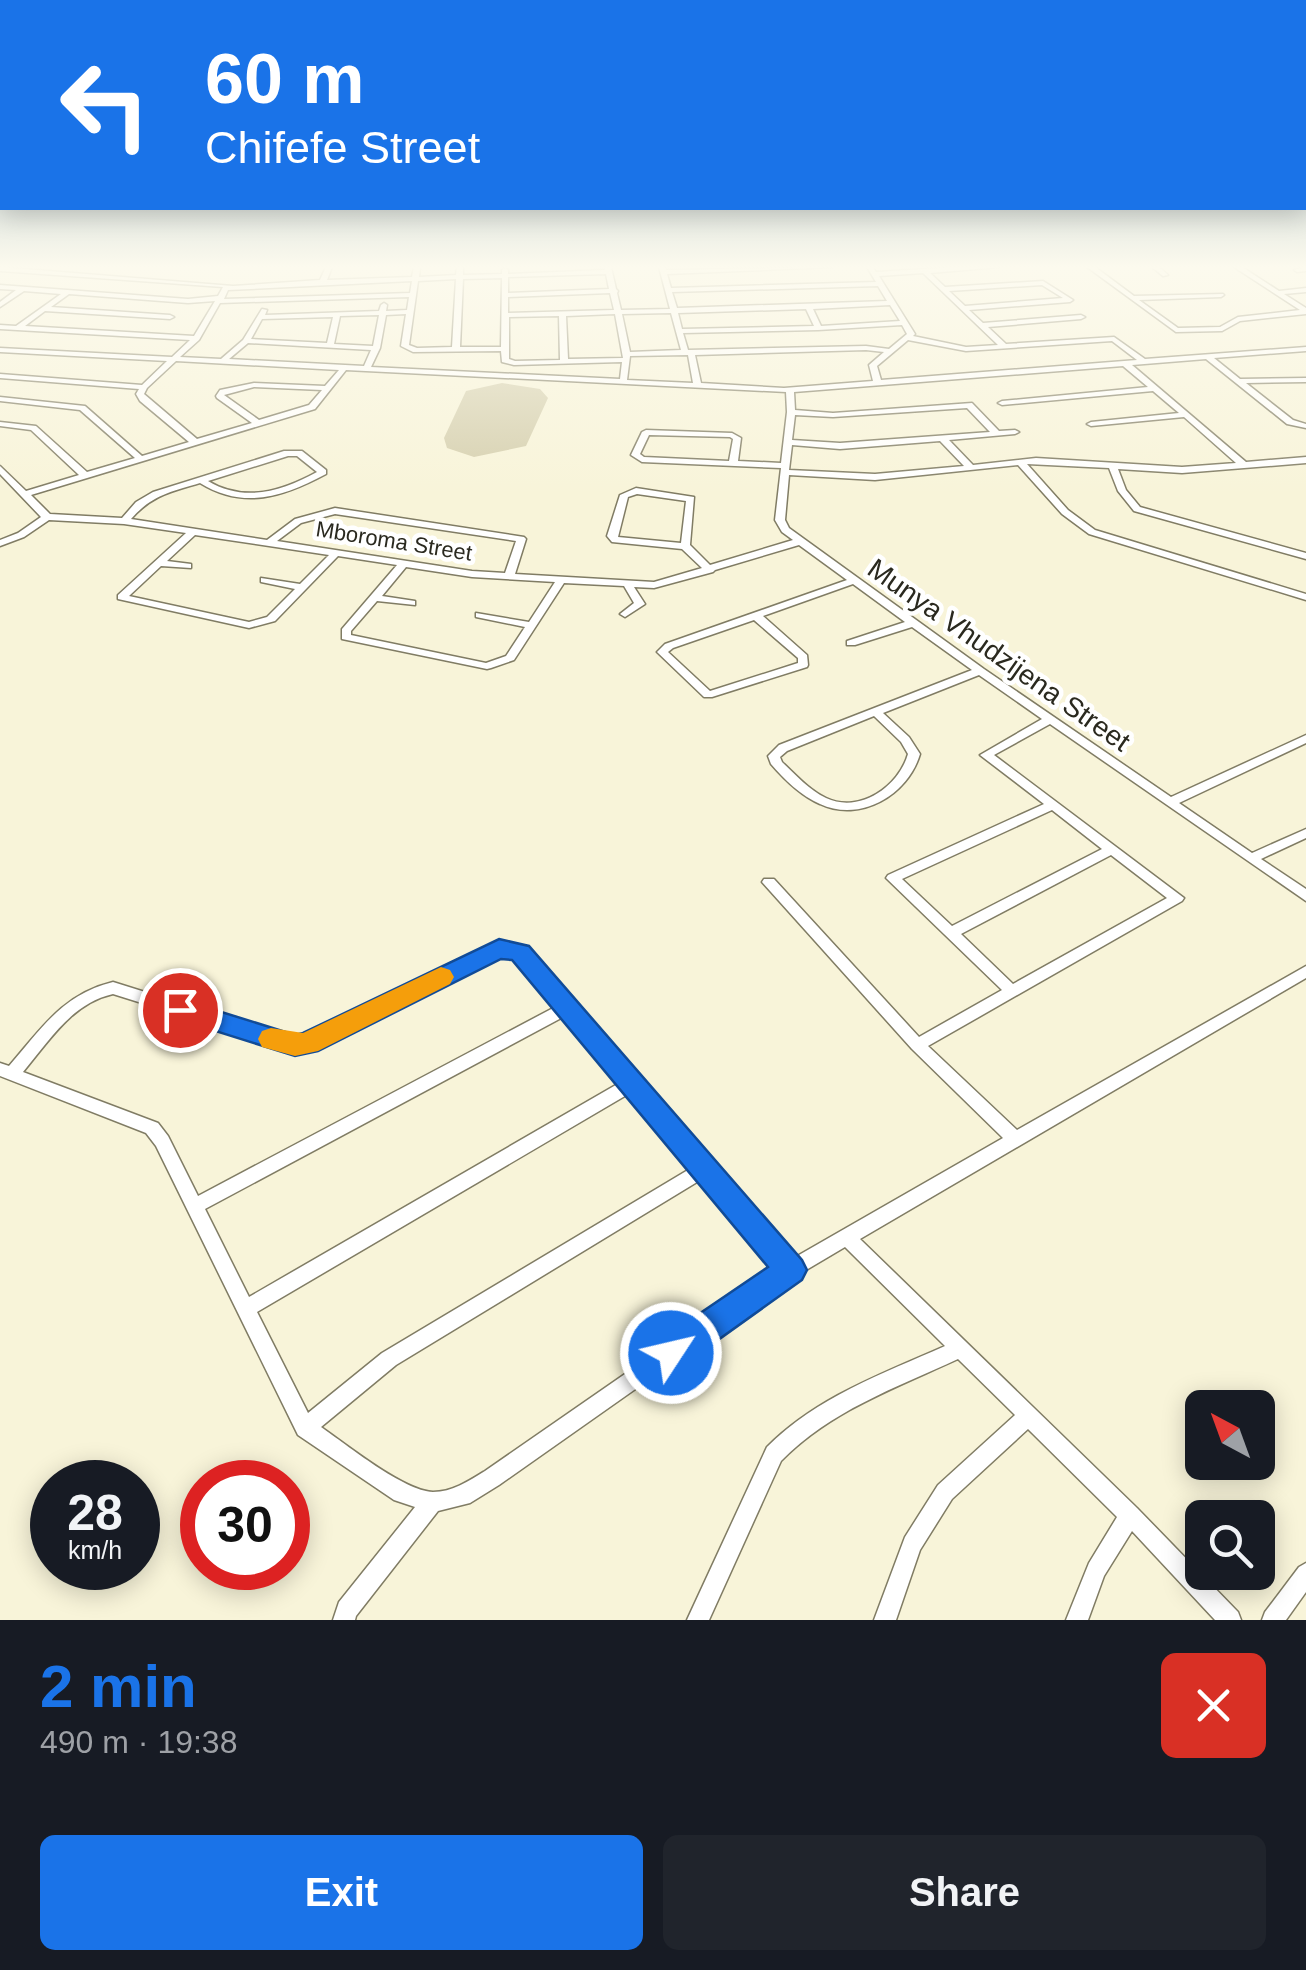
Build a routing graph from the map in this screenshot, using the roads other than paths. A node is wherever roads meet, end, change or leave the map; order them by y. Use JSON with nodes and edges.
{"nodes":[{"id":1,"x":43,"y":343,"type":"edge"},
{"id":2,"x":191,"y":343,"type":"edge"},
{"id":3,"x":244,"y":343,"type":"edge"},
{"id":4,"x":280,"y":343,"type":"edge"},
{"id":5,"x":376,"y":343,"type":"joint"},
{"id":6,"x":405,"y":343,"type":"edge"},
{"id":7,"x":456,"y":343,"type":"edge"},
{"id":8,"x":505,"y":343,"type":"edge"},
{"id":9,"x":563,"y":343,"type":"edge"},
{"id":10,"x":623,"y":343,"type":"edge"},
{"id":11,"x":683,"y":343,"type":"edge"},
{"id":12,"x":904,"y":343,"type":"edge"},
{"id":13,"x":933,"y":343,"type":"edge"},
{"id":14,"x":1000,"y":343,"type":"edge"},
{"id":15,"x":1051,"y":343,"type":"edge"},
{"id":16,"x":1120,"y":343,"type":"edge"},
{"id":17,"x":330,"y":345,"type":"joint"},
{"id":18,"x":1004,"y":346,"type":"junction"},
{"id":19,"x":504,"y":348,"type":"junction"},
{"id":20,"x":1306,"y":349,"type":"edge"},
{"id":21,"x":0,"y":350,"type":"edge"},
{"id":22,"x":456,"y":350,"type":"junction"},
{"id":23,"x":892,"y":351,"type":"junction"},
{"id":24,"x":32,"y":352,"type":"junction"},
{"id":25,"x":688,"y":353,"type":"junction"},
{"id":26,"x":1208,"y":357,"type":"junction"},
{"id":27,"x":626,"y":358,"type":"junction"},
{"id":28,"x":174,"y":360,"type":"junction"},
{"id":29,"x":222,"y":362,"type":"junction"},
{"id":30,"x":564,"y":362,"type":"junction"},
{"id":31,"x":1144,"y":362,"type":"junction"},
{"id":32,"x":1126,"y":363,"type":"junction"},
{"id":33,"x":344,"y":368,"type":"junction"},
{"id":34,"x":366,"y":369,"type":"junction"},
{"id":35,"x":0,"y":376,"type":"edge"},
{"id":36,"x":1306,"y":380,"type":"edge"},
{"id":37,"x":1240,"y":381,"type":"junction"},
{"id":38,"x":624,"y":382,"type":"junction"},
{"id":39,"x":878,"y":384,"type":"junction"},
{"id":40,"x":697,"y":386,"type":"junction"},
{"id":41,"x":144,"y":387,"type":"junction"},
{"id":42,"x":328,"y":388,"type":"junction"},
{"id":43,"x":1153,"y":389,"type":"junction"},
{"id":44,"x":790,"y":390,"type":"junction"},
{"id":45,"x":0,"y":399,"type":"edge"},
{"id":46,"x":1002,"y":403,"type":"dead end"},
{"id":47,"x":791,"y":412,"type":"junction"},
{"id":48,"x":1184,"y":415,"type":"junction"},
{"id":49,"x":0,"y":424,"type":"edge"},
{"id":50,"x":259,"y":424,"type":"junction"},
{"id":51,"x":1091,"y":424,"type":"dead end"},
{"id":52,"x":1306,"y":426,"type":"edge"},
{"id":53,"x":1015,"y":432,"type":"dead end"},
{"id":54,"x":996,"y":433,"type":"junction"},
{"id":55,"x":942,"y":438,"type":"junction"},
{"id":56,"x":787,"y":442,"type":"junction"},
{"id":57,"x":196,"y":443,"type":"junction"},
{"id":58,"x":142,"y":460,"type":"junction"},
{"id":59,"x":1306,"y":460,"type":"edge"},
{"id":60,"x":1021,"y":463,"type":"junction"},
{"id":61,"x":733,"y":464,"type":"junction"},
{"id":62,"x":1112,"y":464,"type":"junction"},
{"id":63,"x":1244,"y":466,"type":"junction"},
{"id":64,"x":971,"y":468,"type":"junction"},
{"id":65,"x":785,"y":469,"type":"junction"},
{"id":66,"x":2,"y":473,"type":"edge"},
{"id":67,"x":86,"y":476,"type":"junction"},
{"id":68,"x":201,"y":480,"type":"junction"},
{"id":69,"x":25,"y":494,"type":"junction"},
{"id":70,"x":46,"y":517,"type":"junction"},
{"id":71,"x":124,"y":520,"type":"junction"},
{"id":72,"x":194,"y":530,"type":"junction"},
{"id":73,"x":271,"y":541,"type":"junction"},
{"id":74,"x":798,"y":542,"type":"junction"},
{"id":75,"x":0,"y":543,"type":"edge"},
{"id":76,"x":684,"y":546,"type":"junction"},
{"id":77,"x":336,"y":553,"type":"junction"},
{"id":78,"x":1306,"y":556,"type":"edge"},
{"id":79,"x":158,"y":563,"type":"junction"},
{"id":80,"x":404,"y":563,"type":"junction"},
{"id":81,"x":188,"y":566,"type":"dead end"},
{"id":82,"x":710,"y":570,"type":"junction"},
{"id":83,"x":509,"y":576,"type":"junction"},
{"id":84,"x":265,"y":580,"type":"dead end"},
{"id":85,"x":561,"y":580,"type":"junction"},
{"id":86,"x":854,"y":581,"type":"junction"},
{"id":87,"x":628,"y":583,"type":"junction"},
{"id":88,"x":302,"y":587,"type":"junction"},
{"id":89,"x":1306,"y":597,"type":"edge"},
{"id":90,"x":376,"y":598,"type":"junction"},
{"id":91,"x":411,"y":603,"type":"dead end"},
{"id":92,"x":626,"y":614,"type":"dead end"},
{"id":93,"x":480,"y":615,"type":"dead end"},
{"id":94,"x":756,"y":616,"type":"junction"},
{"id":95,"x":912,"y":623,"type":"junction"},
{"id":96,"x":530,"y":625,"type":"junction"},
{"id":97,"x":851,"y":643,"type":"dead end"},
{"id":98,"x":980,"y":671,"type":"junction"},
{"id":99,"x":876,"y":712,"type":"junction"},
{"id":100,"x":1051,"y":719,"type":"junction"},
{"id":101,"x":1306,"y":739,"type":"edge"},
{"id":102,"x":1172,"y":801,"type":"junction"},
{"id":103,"x":1053,"y":805,"type":"junction"},
{"id":104,"x":1306,"y":833,"type":"edge"},
{"id":105,"x":1112,"y":849,"type":"junction"},
{"id":106,"x":1254,"y":857,"type":"junction"},
{"id":107,"x":770,"y":882,"type":"dead end"},
{"id":108,"x":1306,"y":896,"type":"edge"},
{"id":109,"x":950,"y":933,"type":"junction"},
{"id":110,"x":1306,"y":971,"type":"edge"},
{"id":111,"x":1012,"y":991,"type":"junction"},
{"id":112,"x":567,"y":1008,"type":"junction"},
{"id":113,"x":917,"y":1045,"type":"junction"},
{"id":114,"x":6,"y":1071,"type":"edge"},
{"id":115,"x":630,"y":1085,"type":"junction"},
{"id":116,"x":1015,"y":1139,"type":"junction"},
{"id":117,"x":704,"y":1169,"type":"junction"},
{"id":118,"x":195,"y":1206,"type":"junction"},
{"id":119,"x":847,"y":1238,"type":"junction"},
{"id":120,"x":790,"y":1270,"type":"junction"},
{"id":121,"x":244,"y":1310,"type":"junction"},
{"id":122,"x":960,"y":1349,"type":"junction"},
{"id":123,"x":1028,"y":1416,"type":"junction"},
{"id":124,"x":305,"y":1428,"type":"junction"},
{"id":125,"x":432,"y":1502,"type":"junction"},
{"id":126,"x":1130,"y":1515,"type":"junction"},
{"id":127,"x":1305,"y":1575,"type":"edge"},
{"id":128,"x":344,"y":1620,"type":"edge"},
{"id":129,"x":698,"y":1620,"type":"edge"},
{"id":130,"x":885,"y":1620,"type":"edge"},
{"id":131,"x":1076,"y":1620,"type":"edge"},
{"id":132,"x":1230,"y":1620,"type":"edge"},
{"id":133,"x":1273,"y":1620,"type":"edge"}],
"edges":[{"from":1,"to":24,"type":"street"},
{"from":2,"to":28,"type":"street"},
{"from":3,"to":29,"type":"street"},
{"from":4,"to":17,"type":"street"},
{"from":5,"to":17,"type":"street"},
{"from":5,"to":34,"type":"street"},
{"from":6,"to":22,"type":"street"},
{"from":7,"to":22,"type":"street"},
{"from":8,"to":19,"type":"street"},
{"from":9,"to":30,"type":"street"},
{"from":10,"to":27,"type":"street"},
{"from":11,"to":25,"type":"street"},
{"from":12,"to":23,"type":"street"},
{"from":13,"to":18,"type":"street"},
{"from":14,"to":18,"type":"street"},
{"from":15,"to":18,"type":"street"},
{"from":16,"to":31,"type":"street"},
{"from":19,"to":22,"type":"street"},
{"from":19,"to":30,"type":"street"},
{"from":20,"to":26,"type":"street"},
{"from":21,"to":24,"type":"street"},
{"from":23,"to":25,"type":"street"},
{"from":23,"to":39,"type":"street"},
{"from":24,"to":28,"type":"street"},
{"from":25,"to":27,"type":"street"},
{"from":25,"to":40,"type":"street"},
{"from":26,"to":31,"type":"street"},
{"from":26,"to":37,"type":"street"},
{"from":27,"to":30,"type":"street"},
{"from":27,"to":38,"type":"street"},
{"from":28,"to":29,"type":"street"},
{"from":28,"to":41,"type":"street"},
{"from":29,"to":33,"type":"street"},
{"from":31,"to":32,"type":"street"},
{"from":32,"to":39,"type":"street"},
{"from":32,"to":43,"type":"street"},
{"from":33,"to":34,"type":"street"},
{"from":33,"to":42,"type":"street"},
{"from":34,"to":38,"type":"street"},
{"from":35,"to":41,"type":"street"},
{"from":36,"to":37,"type":"street"},
{"from":37,"to":52,"type":"street"},
{"from":38,"to":40,"type":"street"},
{"from":39,"to":44,"type":"street"},
{"from":40,"to":44,"type":"street"},
{"from":41,"to":57,"type":"street"},
{"from":42,"to":50,"type":"street"},
{"from":42,"to":50,"type":"street"},
{"from":43,"to":46,"type":"street"},
{"from":43,"to":48,"type":"street"},
{"from":44,"to":47,"type":"street"},
{"from":45,"to":58,"type":"street"},
{"from":47,"to":54,"type":"street"},
{"from":47,"to":56,"type":"street"},
{"from":48,"to":51,"type":"street"},
{"from":48,"to":63,"type":"street"},
{"from":49,"to":67,"type":"street"},
{"from":50,"to":57,"type":"street"},
{"from":53,"to":54,"type":"street"},
{"from":54,"to":55,"type":"street"},
{"from":55,"to":56,"type":"street"},
{"from":55,"to":64,"type":"street"},
{"from":56,"to":65,"type":"street"},
{"from":57,"to":58,"type":"street"},
{"from":58,"to":67,"type":"street"},
{"from":59,"to":63,"type":"street"},
{"from":60,"to":62,"type":"street"},
{"from":60,"to":64,"type":"street"},
{"from":60,"to":89,"type":"street"},
{"from":61,"to":61,"type":"street"},
{"from":61,"to":65,"type":"street"},
{"from":62,"to":63,"type":"street"},
{"from":62,"to":78,"type":"street"},
{"from":64,"to":65,"type":"street"},
{"from":65,"to":74,"type":"street"},
{"from":66,"to":69,"type":"street"},
{"from":67,"to":69,"type":"street"},
{"from":68,"to":68,"type":"street"},
{"from":68,"to":71,"type":"street"},
{"from":69,"to":70,"type":"street"},
{"from":70,"to":71,"type":"street","name":"Mboroma Street"},
{"from":70,"to":75,"type":"street"},
{"from":71,"to":72,"type":"street","name":"Mboroma Street"},
{"from":72,"to":73,"type":"street","name":"Mboroma Street"},
{"from":72,"to":79,"type":"street"},
{"from":73,"to":77,"type":"street","name":"Mboroma Street"},
{"from":73,"to":83,"type":"street"},
{"from":74,"to":82,"type":"street","name":"Mboroma Street"},
{"from":74,"to":86,"type":"street","name":"Munya Vhudzijena Street"},
{"from":76,"to":76,"type":"street"},
{"from":76,"to":82,"type":"street"},
{"from":77,"to":80,"type":"street","name":"Mboroma Street"},
{"from":77,"to":88,"type":"street"},
{"from":79,"to":81,"type":"street"},
{"from":79,"to":88,"type":"street"},
{"from":80,"to":83,"type":"street","name":"Mboroma Street"},
{"from":80,"to":90,"type":"street"},
{"from":82,"to":87,"type":"street","name":"Mboroma Street"},
{"from":83,"to":85,"type":"street","name":"Mboroma Street"},
{"from":84,"to":88,"type":"street"},
{"from":85,"to":87,"type":"street","name":"Mboroma Street"},
{"from":85,"to":96,"type":"street"},
{"from":86,"to":94,"type":"street"},
{"from":86,"to":95,"type":"street","name":"Munya Vhudzijena Street"},
{"from":87,"to":92,"type":"street"},
{"from":90,"to":91,"type":"street"},
{"from":90,"to":96,"type":"street"},
{"from":93,"to":96,"type":"street"},
{"from":94,"to":94,"type":"street"},
{"from":95,"to":97,"type":"street"},
{"from":95,"to":98,"type":"street","name":"Munya Vhudzijena Street"},
{"from":98,"to":99,"type":"street"},
{"from":98,"to":100,"type":"street","name":"Munya Vhudzijena Street"},
{"from":99,"to":99,"type":"street"},
{"from":100,"to":102,"type":"street","name":"Munya Vhudzijena Street"},
{"from":100,"to":103,"type":"street"},
{"from":101,"to":102,"type":"street"},
{"from":102,"to":106,"type":"street","name":"Munya Vhudzijena Street"},
{"from":103,"to":105,"type":"street"},
{"from":103,"to":109,"type":"street"},
{"from":104,"to":106,"type":"street"},
{"from":105,"to":109,"type":"street"},
{"from":105,"to":111,"type":"street"},
{"from":106,"to":108,"type":"street","name":"Munya Vhudzijena Street"},
{"from":107,"to":113,"type":"street"},
{"from":109,"to":111,"type":"street"},
{"from":110,"to":116,"type":"street"},
{"from":111,"to":113,"type":"street"},
{"from":112,"to":114,"type":"street"},
{"from":112,"to":115,"type":"street"},
{"from":112,"to":118,"type":"street"},
{"from":113,"to":116,"type":"street"},
{"from":114,"to":118,"type":"street"},
{"from":115,"to":117,"type":"street"},
{"from":115,"to":121,"type":"street"},
{"from":116,"to":119,"type":"street"},
{"from":117,"to":120,"type":"street"},
{"from":117,"to":124,"type":"street"},
{"from":118,"to":121,"type":"street"},
{"from":119,"to":120,"type":"street"},
{"from":119,"to":122,"type":"street"},
{"from":120,"to":125,"type":"street"},
{"from":121,"to":124,"type":"street"},
{"from":122,"to":123,"type":"street"},
{"from":122,"to":129,"type":"street"},
{"from":123,"to":126,"type":"street"},
{"from":123,"to":130,"type":"street"},
{"from":124,"to":125,"type":"street"},
{"from":125,"to":128,"type":"street"},
{"from":126,"to":131,"type":"street"},
{"from":126,"to":132,"type":"street"},
{"from":127,"to":133,"type":"street"}]}
